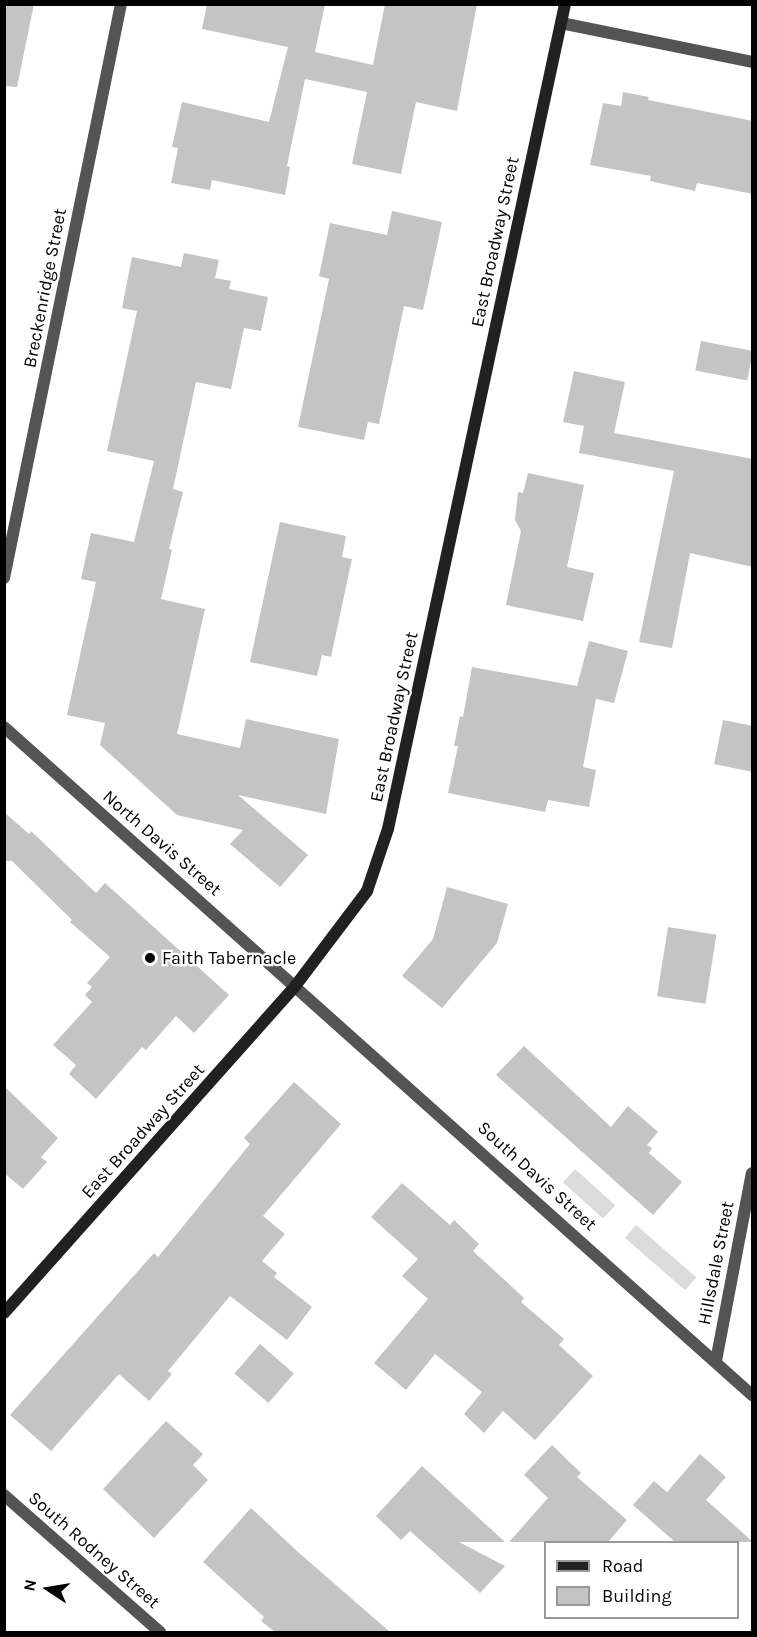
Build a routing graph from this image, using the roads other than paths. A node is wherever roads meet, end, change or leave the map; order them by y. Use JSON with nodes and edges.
{"nodes":[{"id":1,"x":121,"y":4,"type":"edge"},
{"id":2,"x":565,"y":4,"type":"edge"},
{"id":3,"x":561,"y":23,"type":"junction"},
{"id":4,"x":753,"y":62,"type":"edge"},
{"id":5,"x":4,"y":578,"type":"edge"},
{"id":6,"x":4,"y":727,"type":"edge"},
{"id":7,"x":296,"y":985,"type":"junction"},
{"id":8,"x":753,"y":1173,"type":"edge"},
{"id":9,"x":4,"y":1313,"type":"edge"},
{"id":10,"x":716,"y":1361,"type":"junction"},
{"id":11,"x":753,"y":1395,"type":"edge"},
{"id":12,"x":4,"y":1495,"type":"edge"},
{"id":13,"x":160,"y":1632,"type":"edge"}],
"edges":[{"from":1,"to":5,"type":"street","name":"Breckenridge Street"},
{"from":2,"to":3,"type":"street","name":"East Broadway Street"},
{"from":3,"to":4,"type":"street"},
{"from":3,"to":7,"type":"street","name":"East Broadway Street"},
{"from":6,"to":7,"type":"street","name":"North Davis Street"},
{"from":7,"to":9,"type":"street","name":"East Broadway Street"},
{"from":7,"to":10,"type":"street","name":"South Davis Street"},
{"from":8,"to":10,"type":"street","name":"Hillsdale Street"},
{"from":10,"to":11,"type":"street","name":"South Davis Street"},
{"from":12,"to":13,"type":"street","name":"South Rodney Street"}]}
